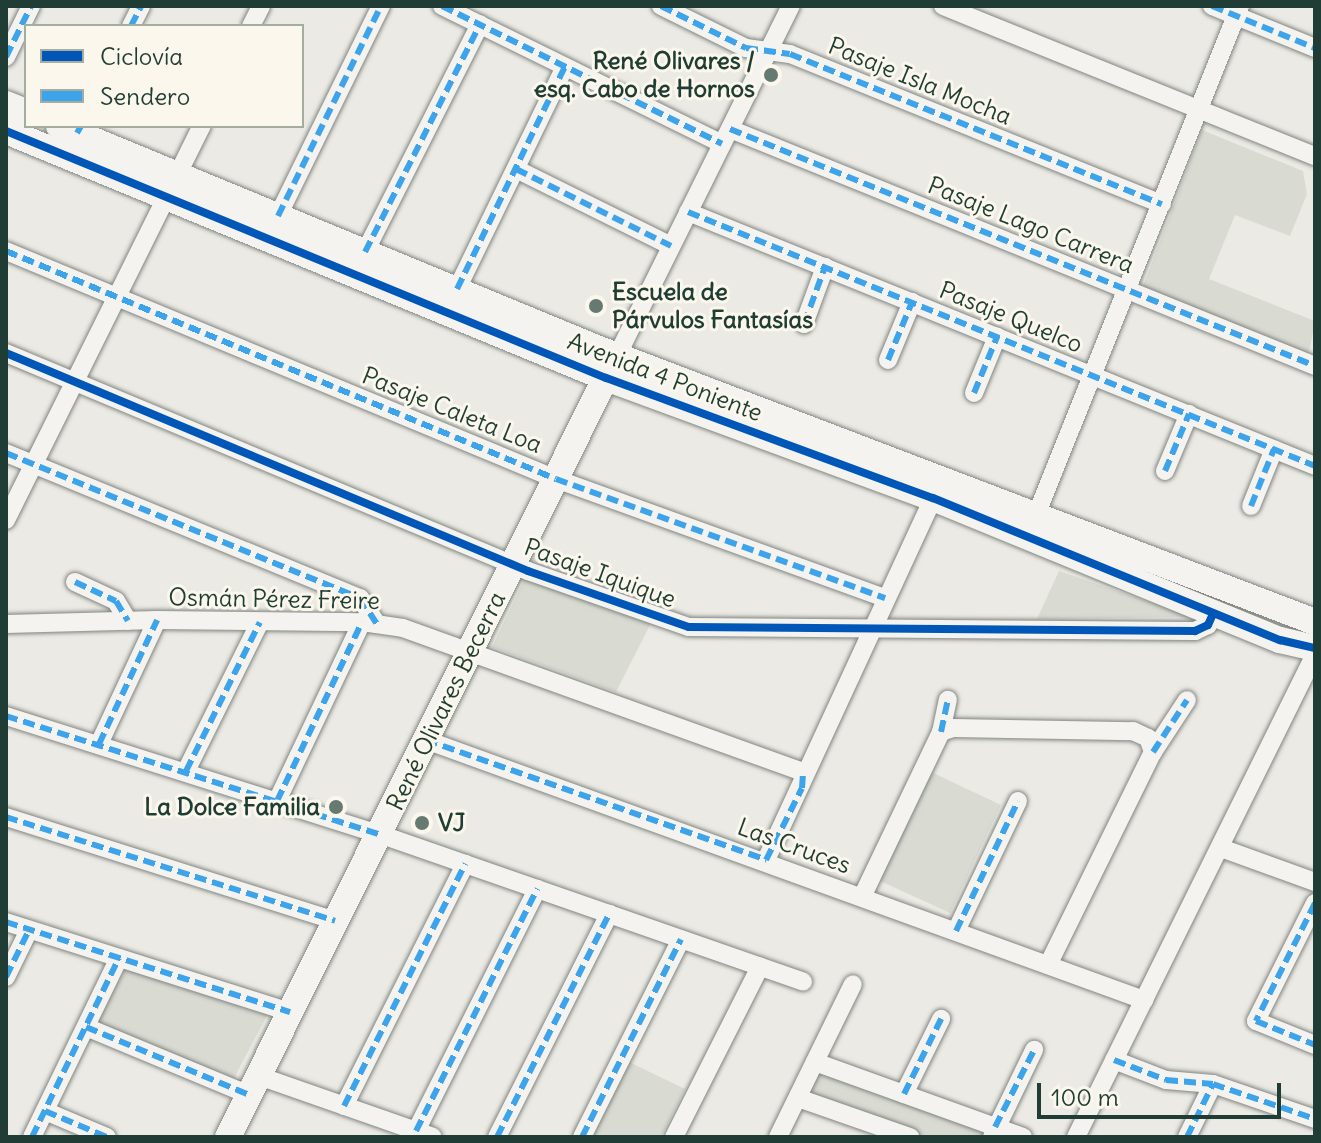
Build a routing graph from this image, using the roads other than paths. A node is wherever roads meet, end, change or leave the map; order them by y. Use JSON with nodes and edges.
{"nodes":[{"id":1,"x":31,"y":6,"type":"edge"},
{"id":2,"x":141,"y":6,"type":"edge"},
{"id":3,"x":261,"y":6,"type":"edge"},
{"id":4,"x":381,"y":6,"type":"edge"},
{"id":5,"x":442,"y":6,"type":"edge"},
{"id":6,"x":661,"y":6,"type":"edge"},
{"id":7,"x":791,"y":6,"type":"edge"},
{"id":8,"x":943,"y":6,"type":"edge"},
{"id":9,"x":1212,"y":6,"type":"edge"},
{"id":10,"x":1238,"y":11,"type":"edge"},
{"id":11,"x":132,"y":24,"type":"edge"},
{"id":12,"x":252,"y":24,"type":"edge"},
{"id":13,"x":480,"y":24,"type":"junction"},
{"id":14,"x":1315,"y":48,"type":"edge"},
{"id":15,"x":768,"y":51,"type":"junction"},
{"id":16,"x":6,"y":57,"type":"edge"},
{"id":17,"x":565,"y":67,"type":"junction"},
{"id":18,"x":1200,"y":110,"type":"junction"},
{"id":19,"x":72,"y":128,"type":"edge"},
{"id":20,"x":201,"y":128,"type":"edge"},
{"id":21,"x":6,"y":131,"type":"edge"},
{"id":22,"x":726,"y":136,"type":"junction"},
{"id":23,"x":1315,"y":156,"type":"edge"},
{"id":24,"x":516,"y":169,"type":"junction"},
{"id":25,"x":172,"y":186,"type":"junction"},
{"id":26,"x":1162,"y":204,"type":"junction"},
{"id":27,"x":688,"y":212,"type":"junction"},
{"id":28,"x":278,"y":216,"type":"junction"},
{"id":29,"x":671,"y":246,"type":"junction"},
{"id":30,"x":6,"y":251,"type":"edge"},
{"id":31,"x":365,"y":252,"type":"junction"},
{"id":32,"x":825,"y":267,"type":"junction"},
{"id":33,"x":457,"y":289,"type":"junction"},
{"id":34,"x":1127,"y":290,"type":"junction"},
{"id":35,"x":116,"y":297,"type":"junction"},
{"id":36,"x":912,"y":302,"type":"junction"},
{"id":37,"x":804,"y":324,"type":"dead end"},
{"id":38,"x":997,"y":337,"type":"junction"},
{"id":39,"x":6,"y":353,"type":"edge"},
{"id":40,"x":888,"y":360,"type":"dead end"},
{"id":41,"x":1315,"y":366,"type":"edge"},
{"id":42,"x":612,"y":367,"type":"junction"},
{"id":43,"x":1093,"y":376,"type":"junction"},
{"id":44,"x":74,"y":382,"type":"junction"},
{"id":45,"x":974,"y":393,"type":"dead end"},
{"id":46,"x":1189,"y":414,"type":"junction"},
{"id":47,"x":1274,"y":449,"type":"junction"},
{"id":48,"x":6,"y":453,"type":"edge"},
{"id":49,"x":34,"y":464,"type":"junction"},
{"id":50,"x":1315,"y":466,"type":"edge"},
{"id":51,"x":1165,"y":471,"type":"dead end"},
{"id":52,"x":556,"y":479,"type":"junction"},
{"id":53,"x":933,"y":498,"type":"junction"},
{"id":54,"x":1251,"y":506,"type":"dead end"},
{"id":55,"x":1037,"y":513,"type":"junction"},
{"id":56,"x":6,"y":520,"type":"edge"},
{"id":57,"x":514,"y":564,"type":"junction"},
{"id":58,"x":75,"y":582,"type":"dead end"},
{"id":59,"x":885,"y":598,"type":"junction"},
{"id":60,"x":1213,"y":614,"type":"junction"},
{"id":61,"x":157,"y":620,"type":"junction"},
{"id":62,"x":128,"y":621,"type":"junction"},
{"id":63,"x":260,"y":622,"type":"junction"},
{"id":64,"x":1315,"y":622,"type":"edge"},
{"id":65,"x":369,"y":623,"type":"junction"},
{"id":66,"x":6,"y":624,"type":"edge"},
{"id":67,"x":870,"y":629,"type":"junction"},
{"id":68,"x":470,"y":651,"type":"junction"},
{"id":69,"x":1315,"y":651,"type":"edge"},
{"id":70,"x":948,"y":700,"type":"dead end"},
{"id":71,"x":1187,"y":700,"type":"dead end"},
{"id":72,"x":6,"y":716,"type":"edge"},
{"id":73,"x":941,"y":732,"type":"junction"},
{"id":74,"x":426,"y":740,"type":"junction"},
{"id":75,"x":99,"y":744,"type":"junction"},
{"id":76,"x":1153,"y":752,"type":"junction"},
{"id":77,"x":186,"y":771,"type":"junction"},
{"id":78,"x":803,"y":772,"type":"junction"},
{"id":79,"x":277,"y":801,"type":"junction"},
{"id":80,"x":1018,"y":801,"type":"dead end"},
{"id":81,"x":6,"y":817,"type":"edge"},
{"id":82,"x":379,"y":834,"type":"junction"},
{"id":83,"x":1221,"y":848,"type":"junction"},
{"id":84,"x":766,"y":860,"type":"junction"},
{"id":85,"x":465,"y":864,"type":"junction"},
{"id":86,"x":1315,"y":882,"type":"edge"},
{"id":87,"x":537,"y":889,"type":"junction"},
{"id":88,"x":862,"y":897,"type":"junction"},
{"id":89,"x":1315,"y":903,"type":"edge"},
{"id":90,"x":609,"y":914,"type":"junction"},
{"id":91,"x":335,"y":921,"type":"junction"},
{"id":92,"x":6,"y":922,"type":"edge"},
{"id":93,"x":29,"y":930,"type":"junction"},
{"id":94,"x":956,"y":931,"type":"junction"},
{"id":95,"x":681,"y":939,"type":"junction"},
{"id":96,"x":119,"y":958,"type":"junction"},
{"id":97,"x":1048,"y":965,"type":"junction"},
{"id":98,"x":760,"y":967,"type":"junction"},
{"id":99,"x":6,"y":977,"type":"edge"},
{"id":100,"x":803,"y":982,"type":"dead end"},
{"id":101,"x":853,"y":984,"type":"dead end"},
{"id":102,"x":1144,"y":1000,"type":"junction"},
{"id":103,"x":290,"y":1012,"type":"junction"},
{"id":104,"x":941,"y":1019,"type":"dead end"},
{"id":105,"x":86,"y":1027,"type":"junction"},
{"id":106,"x":1315,"y":1045,"type":"edge"},
{"id":107,"x":1034,"y":1050,"type":"dead end"},
{"id":108,"x":1114,"y":1060,"type":"junction"},
{"id":109,"x":815,"y":1062,"type":"junction"},
{"id":110,"x":1213,"y":1084,"type":"junction"},
{"id":111,"x":254,"y":1086,"type":"junction"},
{"id":112,"x":904,"y":1094,"type":"junction"},
{"id":113,"x":798,"y":1098,"type":"junction"},
{"id":114,"x":344,"y":1106,"type":"junction"},
{"id":115,"x":45,"y":1111,"type":"junction"},
{"id":116,"x":1315,"y":1119,"type":"edge"},
{"id":117,"x":994,"y":1132,"type":"edge"},
{"id":118,"x":425,"y":1134,"type":"edge"},
{"id":119,"x":32,"y":1137,"type":"edge"},
{"id":120,"x":107,"y":1137,"type":"edge"},
{"id":121,"x":228,"y":1137,"type":"edge"},
{"id":122,"x":497,"y":1137,"type":"edge"},
{"id":123,"x":582,"y":1137,"type":"edge"},
{"id":124,"x":674,"y":1137,"type":"edge"},
{"id":125,"x":778,"y":1137,"type":"edge"},
{"id":126,"x":910,"y":1137,"type":"edge"},
{"id":127,"x":1023,"y":1137,"type":"edge"},
{"id":128,"x":1076,"y":1137,"type":"edge"},
{"id":129,"x":1187,"y":1137,"type":"edge"}],
"edges":[{"from":1,"to":16,"type":"street"},
{"from":2,"to":11,"type":"street"},
{"from":3,"to":12,"type":"street"},
{"from":4,"to":28,"type":"street"},
{"from":5,"to":13,"type":"street","name":"Pasaje Lago Carrera"},
{"from":6,"to":15,"type":"street","name":"Pasaje Isla Mocha"},
{"from":7,"to":15,"type":"street","name":"René Olivares Becerra"},
{"from":8,"to":18,"type":"street"},
{"from":9,"to":10,"type":"street"},
{"from":10,"to":14,"type":"street"},
{"from":10,"to":18,"type":"street"},
{"from":13,"to":17,"type":"street","name":"Pasaje Lago Carrera"},
{"from":13,"to":31,"type":"street"},
{"from":15,"to":22,"type":"street","name":"René Olivares Becerra"},
{"from":15,"to":26,"type":"street","name":"Pasaje Isla Mocha"},
{"from":17,"to":22,"type":"street","name":"Pasaje Lago Carrera"},
{"from":17,"to":24,"type":"street"},
{"from":18,"to":23,"type":"street"},
{"from":18,"to":26,"type":"street"},
{"from":19,"to":25,"type":"street","name":"Avenida 4 Poniente"},
{"from":20,"to":25,"type":"street"},
{"from":21,"to":25,"type":"street","name":"Avenida 4 Poniente"},
{"from":22,"to":27,"type":"street","name":"René Olivares Becerra"},
{"from":22,"to":34,"type":"street","name":"Pasaje Lago Carrera"},
{"from":24,"to":29,"type":"street"},
{"from":24,"to":33,"type":"street"},
{"from":25,"to":28,"type":"street","name":"Avenida 4 Poniente"},
{"from":25,"to":35,"type":"street"},
{"from":25,"to":42,"type":"street","name":"Avenida 4 Poniente"},
{"from":26,"to":34,"type":"street"},
{"from":27,"to":29,"type":"street","name":"René Olivares Becerra"},
{"from":27,"to":32,"type":"street","name":"Pasaje Quelco"},
{"from":28,"to":31,"type":"street","name":"Avenida 4 Poniente"},
{"from":29,"to":42,"type":"street","name":"René Olivares Becerra"},
{"from":30,"to":35,"type":"street","name":"Pasaje Caleta Loa"},
{"from":31,"to":33,"type":"street","name":"Avenida 4 Poniente"},
{"from":32,"to":36,"type":"street","name":"Pasaje Quelco"},
{"from":32,"to":37,"type":"street"},
{"from":33,"to":42,"type":"street","name":"Avenida 4 Poniente"},
{"from":34,"to":41,"type":"street","name":"Pasaje Lago Carrera"},
{"from":34,"to":43,"type":"street"},
{"from":35,"to":44,"type":"street"},
{"from":35,"to":52,"type":"street","name":"Pasaje Caleta Loa"},
{"from":36,"to":38,"type":"street","name":"Pasaje Quelco"},
{"from":36,"to":40,"type":"street"},
{"from":38,"to":43,"type":"street","name":"Pasaje Quelco"},
{"from":38,"to":45,"type":"street"},
{"from":39,"to":44,"type":"street","name":"Pasaje Iquique"},
{"from":42,"to":52,"type":"street","name":"René Olivares Becerra"},
{"from":42,"to":53,"type":"street","name":"Avenida 4 Poniente"},
{"from":42,"to":55,"type":"street","name":"Avenida 4 Poniente"},
{"from":43,"to":46,"type":"street","name":"Pasaje Quelco"},
{"from":43,"to":55,"type":"street"},
{"from":44,"to":49,"type":"street"},
{"from":44,"to":57,"type":"street","name":"Pasaje Iquique"},
{"from":46,"to":47,"type":"street","name":"Pasaje Quelco"},
{"from":46,"to":51,"type":"street"},
{"from":47,"to":50,"type":"street","name":"Pasaje Quelco"},
{"from":47,"to":54,"type":"street"},
{"from":48,"to":49,"type":"street"},
{"from":49,"to":56,"type":"street"},
{"from":49,"to":65,"type":"street"},
{"from":52,"to":57,"type":"street","name":"René Olivares Becerra"},
{"from":52,"to":59,"type":"street","name":"Pasaje Caleta Loa"},
{"from":53,"to":59,"type":"street"},
{"from":53,"to":60,"type":"street","name":"Avenida 4 Poniente"},
{"from":55,"to":64,"type":"street","name":"Avenida 4 Poniente"},
{"from":57,"to":67,"type":"street","name":"Pasaje Iquique"},
{"from":57,"to":68,"type":"street","name":"René Olivares Becerra"},
{"from":58,"to":62,"type":"street"},
{"from":59,"to":67,"type":"street"},
{"from":60,"to":67,"type":"street","name":"Pasaje Iquique"},
{"from":60,"to":69,"type":"street","name":"Avenida 4 Poniente"},
{"from":61,"to":62,"type":"street","name":"Osmán Pérez Freire"},
{"from":61,"to":63,"type":"street","name":"Osmán Pérez Freire"},
{"from":61,"to":75,"type":"street"},
{"from":62,"to":66,"type":"street","name":"Osmán Pérez Freire"},
{"from":63,"to":65,"type":"street","name":"Osmán Pérez Freire"},
{"from":63,"to":77,"type":"street"},
{"from":65,"to":68,"type":"street","name":"Osmán Pérez Freire"},
{"from":65,"to":79,"type":"street"},
{"from":67,"to":78,"type":"street"},
{"from":68,"to":74,"type":"street","name":"René Olivares Becerra"},
{"from":68,"to":78,"type":"street","name":"Osmán Pérez Freire"},
{"from":69,"to":83,"type":"street"},
{"from":70,"to":73,"type":"street"},
{"from":71,"to":76,"type":"street"},
{"from":72,"to":75,"type":"street"},
{"from":73,"to":76,"type":"street"},
{"from":73,"to":88,"type":"street"},
{"from":74,"to":82,"type":"street","name":"René Olivares Becerra"},
{"from":74,"to":84,"type":"street","name":"Las Cruces"},
{"from":75,"to":77,"type":"street"},
{"from":76,"to":97,"type":"street"},
{"from":77,"to":79,"type":"street"},
{"from":78,"to":84,"type":"street"},
{"from":79,"to":82,"type":"street"},
{"from":80,"to":94,"type":"street"},
{"from":81,"to":91,"type":"street"},
{"from":82,"to":85,"type":"street"},
{"from":82,"to":91,"type":"street","name":"René Olivares Becerra"},
{"from":83,"to":86,"type":"street"},
{"from":83,"to":102,"type":"street"},
{"from":84,"to":88,"type":"street","name":"Las Cruces"},
{"from":85,"to":87,"type":"street"},
{"from":85,"to":114,"type":"street"},
{"from":87,"to":90,"type":"street"},
{"from":87,"to":118,"type":"street"},
{"from":88,"to":94,"type":"street","name":"Las Cruces"},
{"from":89,"to":106,"type":"street"},
{"from":90,"to":95,"type":"street"},
{"from":90,"to":122,"type":"street"},
{"from":91,"to":103,"type":"street","name":"René Olivares Becerra"},
{"from":92,"to":93,"type":"street"},
{"from":93,"to":96,"type":"street"},
{"from":93,"to":99,"type":"street"},
{"from":94,"to":97,"type":"street","name":"Las Cruces"},
{"from":95,"to":98,"type":"street"},
{"from":95,"to":123,"type":"street"},
{"from":96,"to":103,"type":"street"},
{"from":96,"to":105,"type":"street"},
{"from":97,"to":102,"type":"street","name":"Las Cruces"},
{"from":98,"to":100,"type":"street"},
{"from":98,"to":124,"type":"street"},
{"from":101,"to":109,"type":"street"},
{"from":102,"to":108,"type":"street"},
{"from":103,"to":111,"type":"street","name":"René Olivares Becerra"},
{"from":104,"to":112,"type":"street"},
{"from":105,"to":111,"type":"street"},
{"from":105,"to":115,"type":"street"},
{"from":107,"to":117,"type":"street"},
{"from":108,"to":110,"type":"street"},
{"from":108,"to":128,"type":"street"},
{"from":109,"to":112,"type":"street"},
{"from":109,"to":113,"type":"street"},
{"from":110,"to":116,"type":"street"},
{"from":110,"to":129,"type":"street"},
{"from":111,"to":114,"type":"street"},
{"from":111,"to":121,"type":"street","name":"René Olivares Becerra"},
{"from":112,"to":117,"type":"street"},
{"from":113,"to":125,"type":"street"},
{"from":113,"to":126,"type":"street"},
{"from":114,"to":118,"type":"street"},
{"from":115,"to":119,"type":"street"},
{"from":115,"to":120,"type":"street"},
{"from":117,"to":127,"type":"street"}]}
